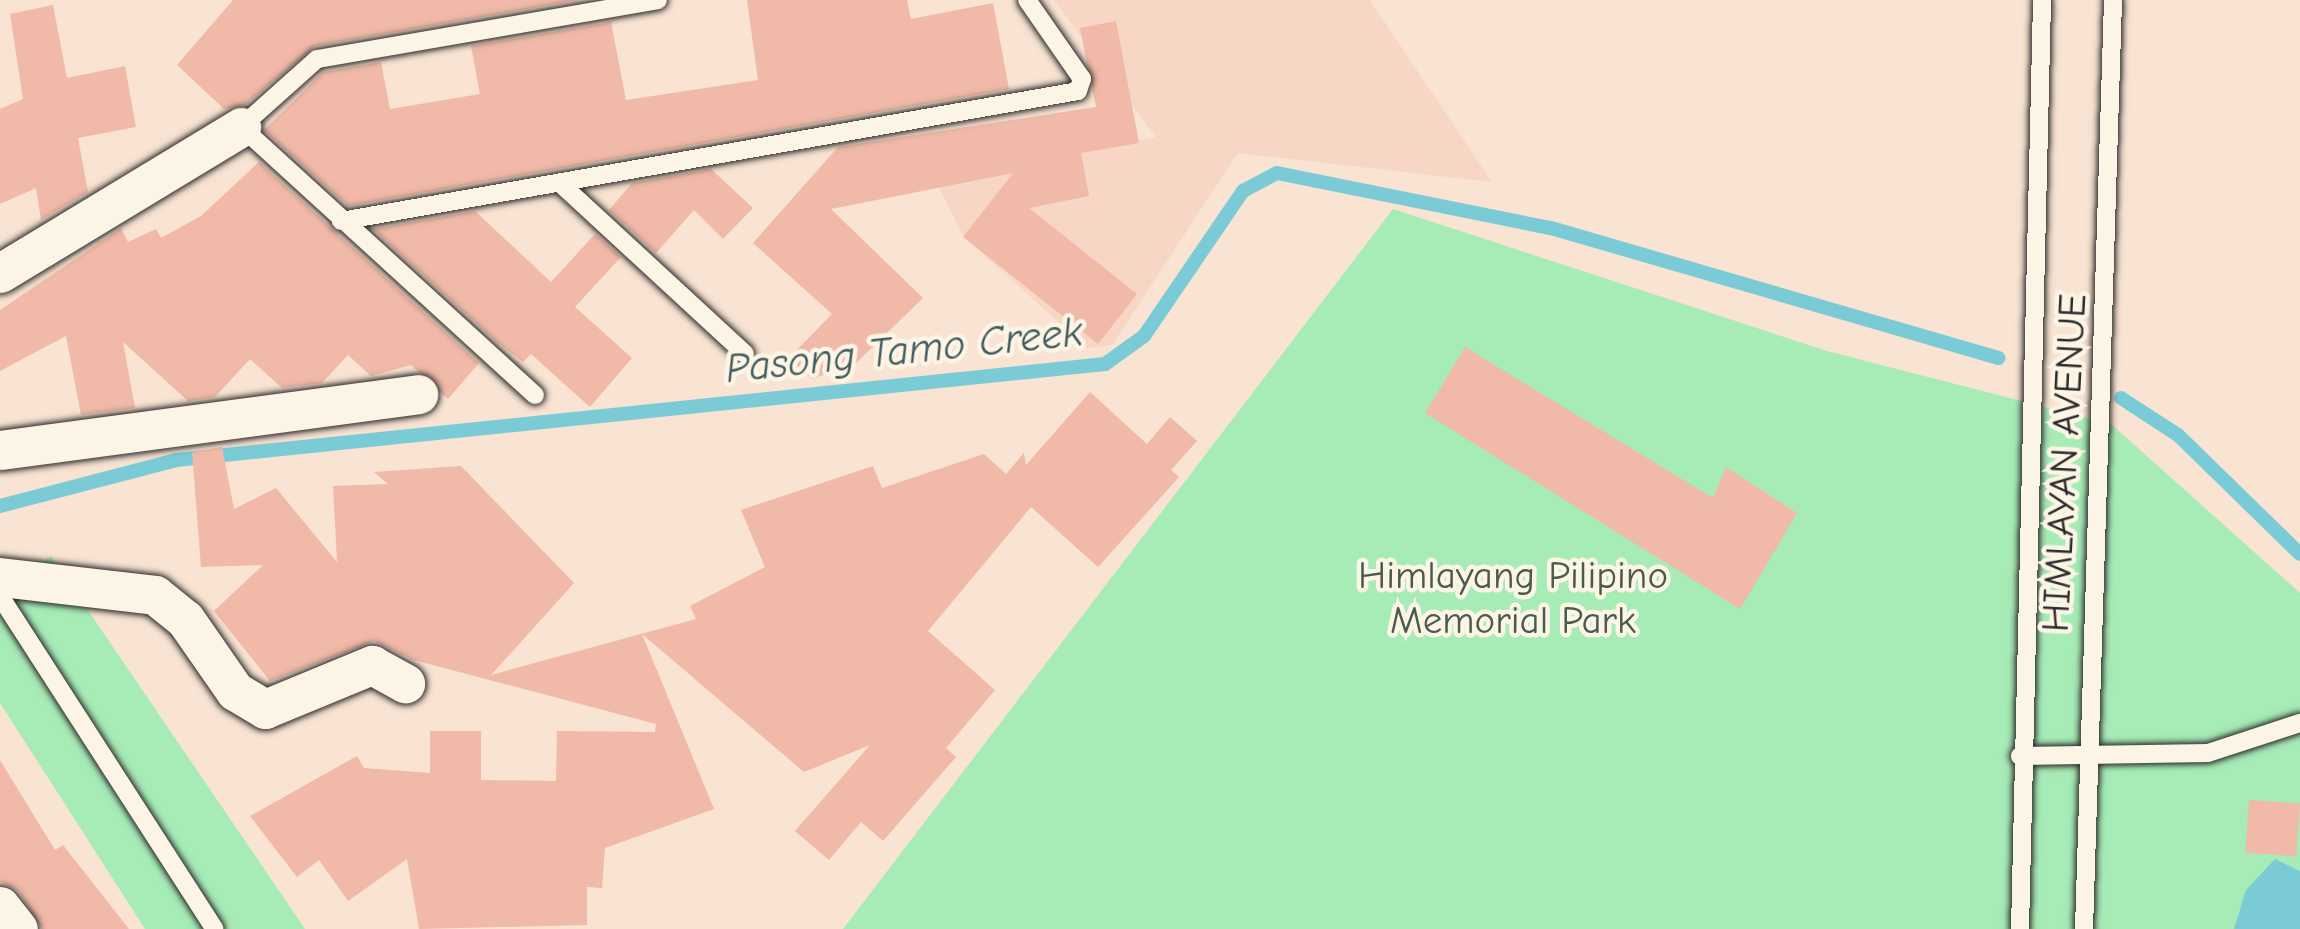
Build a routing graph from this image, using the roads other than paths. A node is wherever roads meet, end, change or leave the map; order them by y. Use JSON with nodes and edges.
{"nodes":[{"id":1,"x":658,"y":0,"type":"edge"},
{"id":2,"x":1027,"y":0,"type":"edge"},
{"id":3,"x":2042,"y":0,"type":"edge"},
{"id":4,"x":2113,"y":0,"type":"edge"},
{"id":5,"x":241,"y":128,"type":"junction"},
{"id":6,"x":562,"y":185,"type":"junction"},
{"id":7,"x":340,"y":221,"type":"junction"},
{"id":8,"x":0,"y":273,"type":"edge"},
{"id":9,"x":746,"y":354,"type":"dead end"},
{"id":10,"x":418,"y":394,"type":"dead end"},
{"id":11,"x":535,"y":395,"type":"dead end"},
{"id":12,"x":0,"y":450,"type":"edge"},
{"id":13,"x":1,"y":591,"type":"edge"},
{"id":14,"x":405,"y":683,"type":"dead end"},
{"id":15,"x":2300,"y":723,"type":"edge"},
{"id":16,"x":2086,"y":755,"type":"junction"},
{"id":17,"x":2020,"y":756,"type":"junction"},
{"id":18,"x":215,"y":929,"type":"edge"},
{"id":19,"x":2020,"y":929,"type":"edge"},
{"id":20,"x":2084,"y":929,"type":"edge"}],
"edges":[{"from":1,"to":5,"type":"lane"},
{"from":2,"to":6,"type":"lane"},
{"from":3,"to":17,"type":"lane","name":"HIMLAYAN AVENUE"},
{"from":4,"to":16,"type":"lane","name":"HIMLAYAN AVENUE"},
{"from":5,"to":7,"type":"lane"},
{"from":5,"to":8,"type":"street"},
{"from":6,"to":7,"type":"lane"},
{"from":6,"to":9,"type":"lane"},
{"from":7,"to":11,"type":"lane"},
{"from":10,"to":12,"type":"street"},
{"from":13,"to":14,"type":"street"},
{"from":13,"to":18,"type":"lane"},
{"from":15,"to":16,"type":"lane"},
{"from":16,"to":17,"type":"lane"},
{"from":16,"to":20,"type":"lane","name":"HIMLAYAN AVENUE"},
{"from":17,"to":19,"type":"lane","name":"HIMLAYAN AVENUE"}]}
